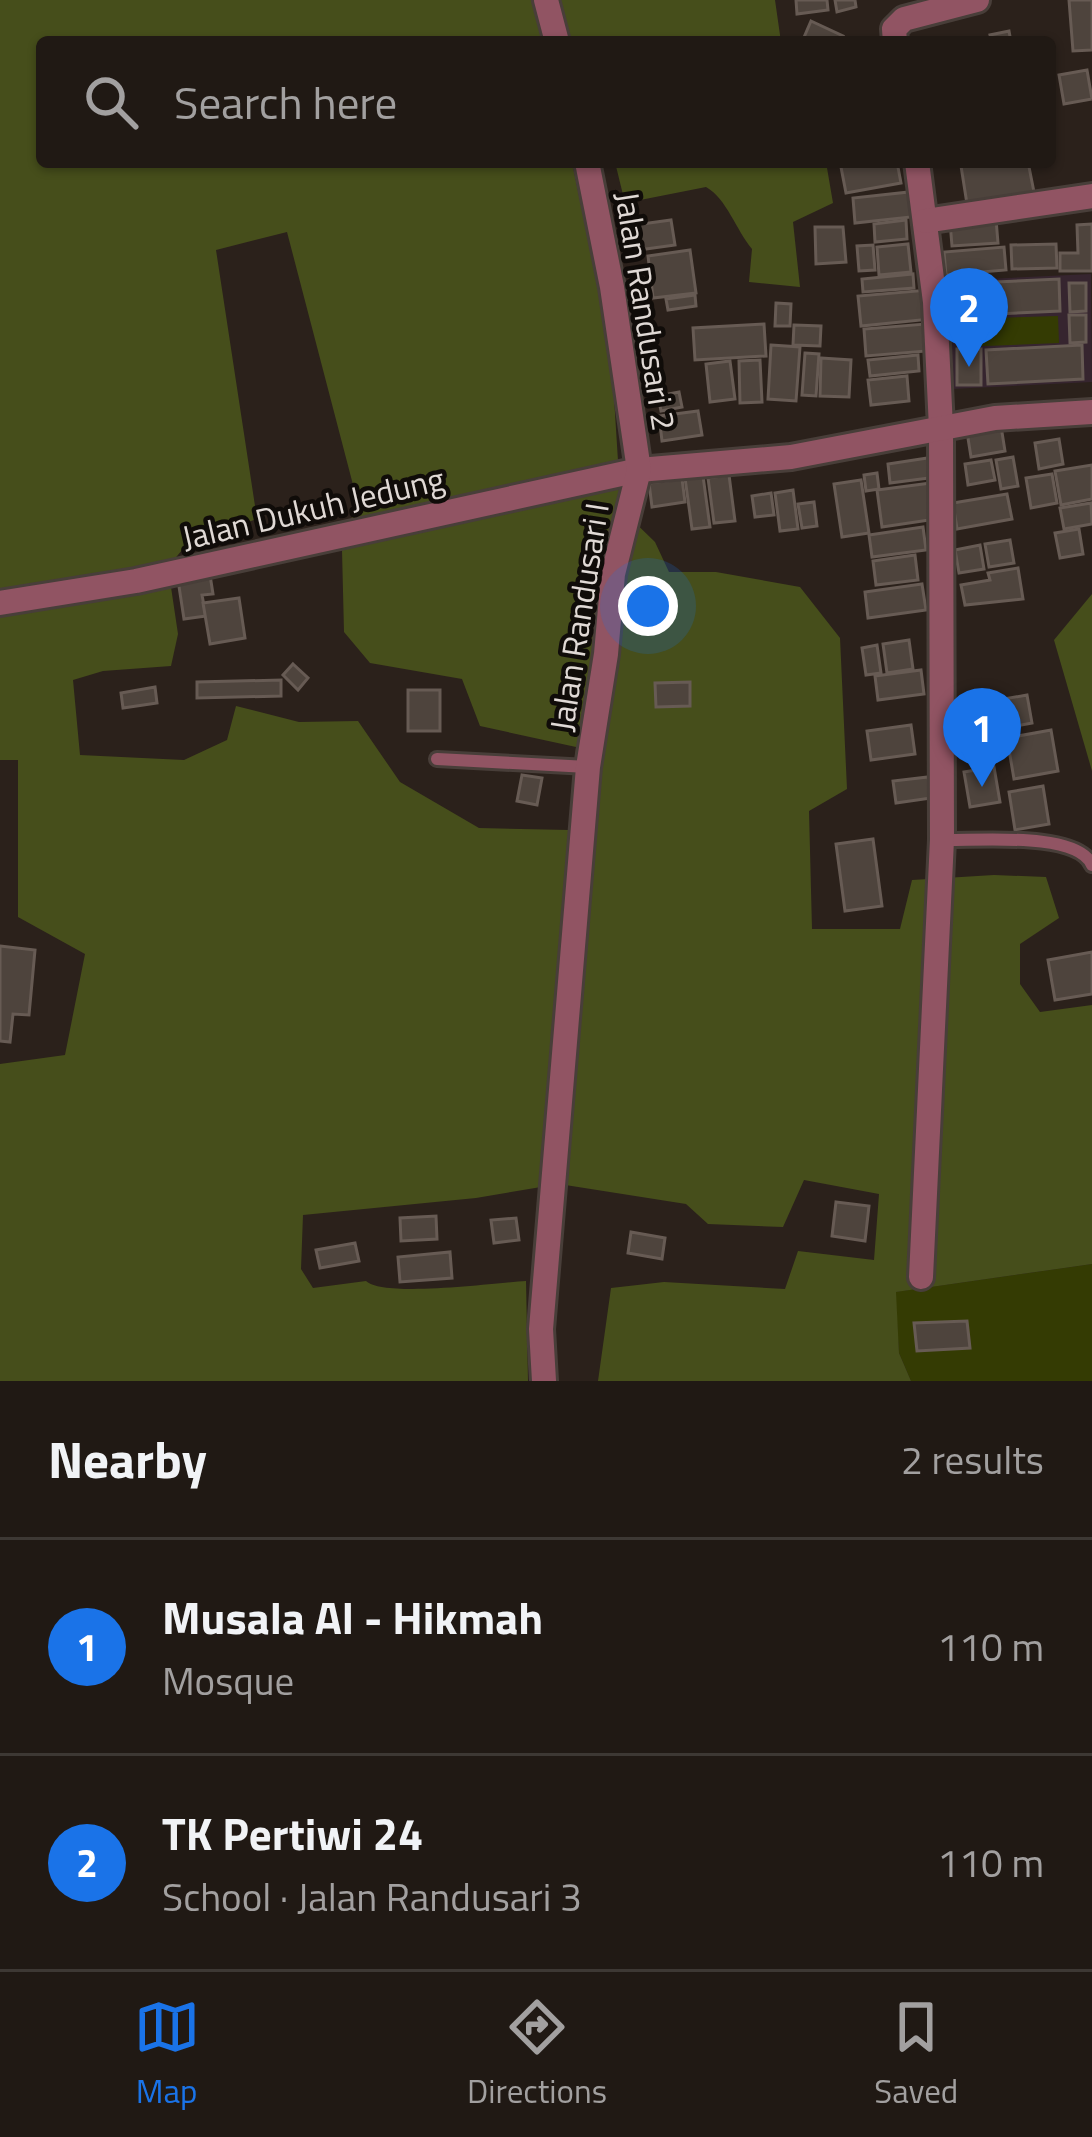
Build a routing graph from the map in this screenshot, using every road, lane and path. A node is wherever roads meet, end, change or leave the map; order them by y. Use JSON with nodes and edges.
{"nodes":[{"id":1,"x":546,"y":0,"type":"edge"},
{"id":2,"x":976,"y":0,"type":"edge"},
{"id":3,"x":555,"y":36,"type":"edge"},
{"id":4,"x":895,"y":36,"type":"edge"},
{"id":5,"x":588,"y":168,"type":"edge"},
{"id":6,"x":918,"y":168,"type":"edge"},
{"id":7,"x":1092,"y":196,"type":"edge"},
{"id":8,"x":926,"y":221,"type":"junction"},
{"id":9,"x":1092,"y":412,"type":"edge"},
{"id":10,"x":941,"y":428,"type":"junction"},
{"id":11,"x":639,"y":470,"type":"junction"},
{"id":12,"x":0,"y":603,"type":"edge"},
{"id":13,"x":437,"y":759,"type":"dead end"},
{"id":14,"x":588,"y":767,"type":"junction"},
{"id":15,"x":942,"y":840,"type":"junction"},
{"id":16,"x":1092,"y":865,"type":"edge"},
{"id":17,"x":921,"y":1277,"type":"dead end"},
{"id":18,"x":544,"y":1381,"type":"edge"}],
"edges":[{"from":1,"to":3,"type":"street"},
{"from":2,"to":4,"type":"street"},
{"from":5,"to":11,"type":"street","name":"Jalan Randusari 2"},
{"from":6,"to":8,"type":"street"},
{"from":7,"to":8,"type":"street"},
{"from":8,"to":10,"type":"street"},
{"from":9,"to":10,"type":"street","name":"Jalan Dukuh Jedung"},
{"from":10,"to":11,"type":"street","name":"Jalan Dukuh Jedung"},
{"from":10,"to":15,"type":"street"},
{"from":11,"to":12,"type":"street","name":"Jalan Dukuh Jedung"},
{"from":11,"to":14,"type":"street","name":"Jalan Randusari I"},
{"from":13,"to":14,"type":"lane","name":"Jalan Randusari I"},
{"from":14,"to":18,"type":"street"},
{"from":15,"to":16,"type":"lane"},
{"from":15,"to":17,"type":"street"}]}
